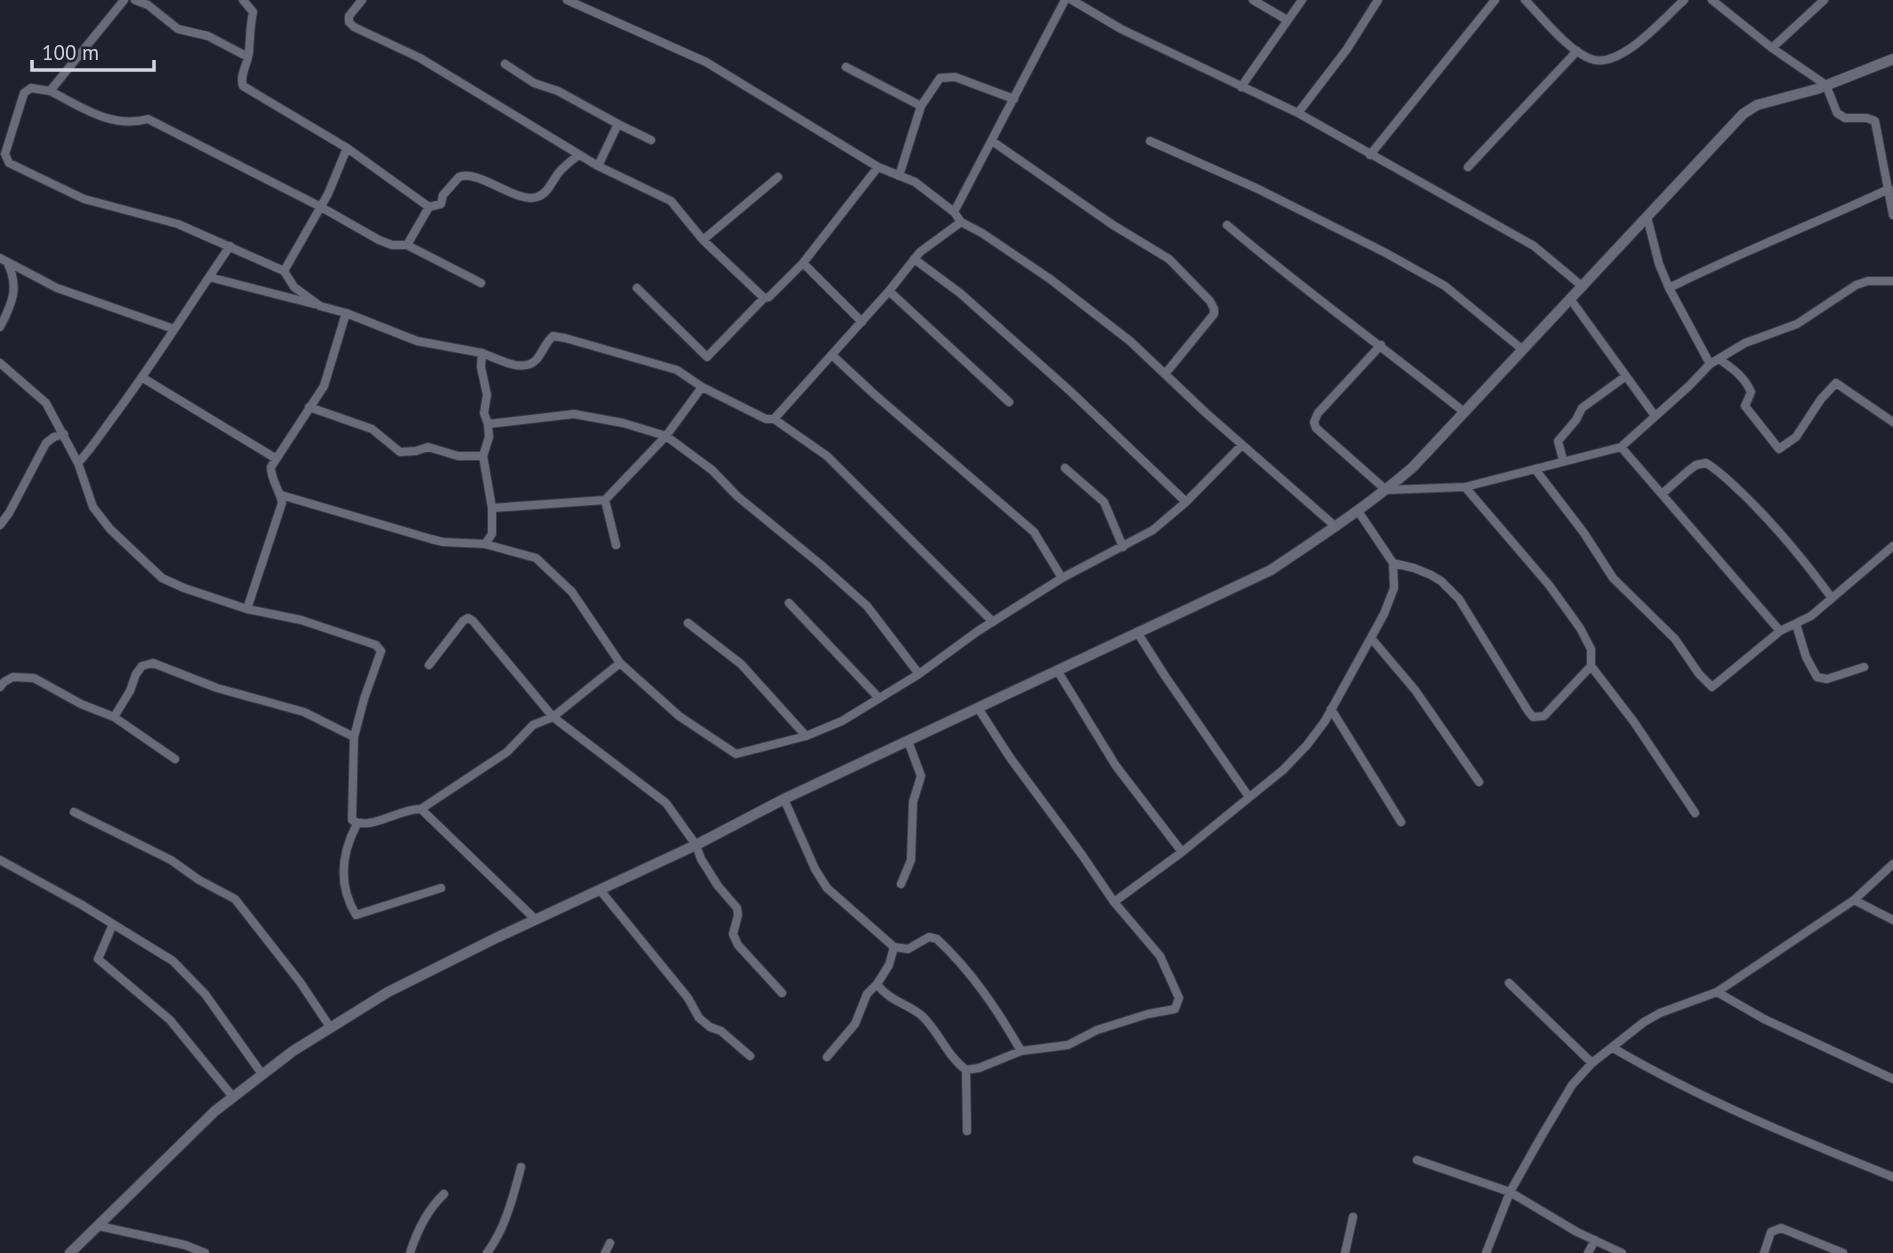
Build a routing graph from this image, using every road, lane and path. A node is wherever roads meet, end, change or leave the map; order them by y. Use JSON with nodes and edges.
{"nodes":[{"id":1,"x":124,"y":0,"type":"edge"},
{"id":2,"x":135,"y":0,"type":"edge"},
{"id":3,"x":243,"y":0,"type":"edge"},
{"id":4,"x":362,"y":0,"type":"edge"},
{"id":5,"x":567,"y":0,"type":"edge"},
{"id":6,"x":1065,"y":0,"type":"edge"},
{"id":7,"x":1072,"y":0,"type":"edge"},
{"id":8,"x":1253,"y":0,"type":"edge"},
{"id":9,"x":1302,"y":0,"type":"edge"},
{"id":10,"x":1378,"y":0,"type":"edge"},
{"id":11,"x":1495,"y":0,"type":"edge"},
{"id":12,"x":1525,"y":0,"type":"edge"},
{"id":13,"x":1684,"y":0,"type":"edge"},
{"id":14,"x":1712,"y":0,"type":"edge"},
{"id":15,"x":1825,"y":0,"type":"edge"},
{"id":16,"x":1287,"y":20,"type":"junction"},
{"id":17,"x":1772,"y":48,"type":"junction"},
{"id":18,"x":1577,"y":51,"type":"junction"},
{"id":19,"x":248,"y":57,"type":"junction"},
{"id":20,"x":1893,"y":59,"type":"edge"},
{"id":21,"x":505,"y":64,"type":"dead end"},
{"id":22,"x":846,"y":67,"type":"dead end"},
{"id":23,"x":1826,"y":85,"type":"junction"},
{"id":24,"x":1241,"y":87,"type":"junction"},
{"id":25,"x":50,"y":91,"type":"junction"},
{"id":26,"x":1014,"y":99,"type":"junction"},
{"id":27,"x":921,"y":106,"type":"junction"},
{"id":28,"x":1298,"y":113,"type":"junction"},
{"id":29,"x":618,"y":124,"type":"junction"},
{"id":30,"x":651,"y":140,"type":"dead end"},
{"id":31,"x":992,"y":141,"type":"junction"},
{"id":32,"x":1150,"y":141,"type":"dead end"},
{"id":33,"x":347,"y":148,"type":"junction"},
{"id":34,"x":579,"y":155,"type":"junction"},
{"id":35,"x":1370,"y":155,"type":"junction"},
{"id":36,"x":598,"y":166,"type":"junction"},
{"id":37,"x":878,"y":167,"type":"junction"},
{"id":38,"x":1468,"y":167,"type":"dead end"},
{"id":39,"x":899,"y":176,"type":"junction"},
{"id":40,"x":778,"y":177,"type":"dead end"},
{"id":41,"x":1889,"y":189,"type":"junction"},
{"id":42,"x":321,"y":207,"type":"junction"},
{"id":43,"x":429,"y":207,"type":"junction"},
{"id":44,"x":954,"y":212,"type":"junction"},
{"id":45,"x":1893,"y":215,"type":"edge"},
{"id":46,"x":1647,"y":217,"type":"junction"},
{"id":47,"x":961,"y":222,"type":"junction"},
{"id":48,"x":1227,"y":225,"type":"dead end"},
{"id":49,"x":703,"y":240,"type":"junction"},
{"id":50,"x":407,"y":245,"type":"junction"},
{"id":51,"x":230,"y":246,"type":"junction"},
{"id":52,"x":914,"y":259,"type":"junction"},
{"id":53,"x":4,"y":260,"type":"edge"},
{"id":54,"x":803,"y":263,"type":"junction"},
{"id":55,"x":284,"y":271,"type":"junction"},
{"id":56,"x":209,"y":277,"type":"junction"},
{"id":57,"x":1893,"y":281,"type":"edge"},
{"id":58,"x":481,"y":283,"type":"dead end"},
{"id":59,"x":1583,"y":287,"type":"junction"},
{"id":60,"x":636,"y":288,"type":"dead end"},
{"id":61,"x":1669,"y":288,"type":"junction"},
{"id":62,"x":889,"y":291,"type":"junction"},
{"id":63,"x":764,"y":298,"type":"junction"},
{"id":64,"x":1571,"y":300,"type":"junction"},
{"id":65,"x":320,"y":306,"type":"junction"},
{"id":66,"x":346,"y":313,"type":"junction"},
{"id":67,"x":862,"y":322,"type":"junction"},
{"id":68,"x":0,"y":327,"type":"edge"},
{"id":69,"x":174,"y":329,"type":"junction"},
{"id":70,"x":1381,"y":345,"type":"junction"},
{"id":71,"x":1523,"y":350,"type":"junction"},
{"id":72,"x":482,"y":353,"type":"junction"},
{"id":73,"x":832,"y":355,"type":"junction"},
{"id":74,"x":1719,"y":359,"type":"junction"},
{"id":75,"x":0,"y":363,"type":"edge"},
{"id":76,"x":1710,"y":364,"type":"junction"},
{"id":77,"x":1165,"y":374,"type":"junction"},
{"id":78,"x":1626,"y":376,"type":"junction"},
{"id":79,"x":143,"y":378,"type":"junction"},
{"id":80,"x":702,"y":387,"type":"junction"},
{"id":81,"x":1009,"y":402,"type":"dead end"},
{"id":82,"x":309,"y":407,"type":"junction"},
{"id":83,"x":1464,"y":412,"type":"junction"},
{"id":84,"x":1655,"y":416,"type":"junction"},
{"id":85,"x":774,"y":419,"type":"junction"},
{"id":86,"x":1893,"y":422,"type":"edge"},
{"id":87,"x":488,"y":424,"type":"junction"},
{"id":88,"x":64,"y":434,"type":"junction"},
{"id":89,"x":666,"y":436,"type":"junction"},
{"id":90,"x":1242,"y":444,"type":"junction"},
{"id":91,"x":1621,"y":447,"type":"junction"},
{"id":92,"x":484,"y":456,"type":"junction"},
{"id":93,"x":275,"y":458,"type":"junction"},
{"id":94,"x":1563,"y":460,"type":"junction"},
{"id":95,"x":78,"y":463,"type":"junction"},
{"id":96,"x":1065,"y":468,"type":"dead end"},
{"id":97,"x":1535,"y":469,"type":"junction"},
{"id":98,"x":1465,"y":487,"type":"junction"},
{"id":99,"x":1386,"y":490,"type":"junction"},
{"id":100,"x":1662,"y":494,"type":"junction"},
{"id":101,"x":281,"y":495,"type":"junction"},
{"id":102,"x":605,"y":500,"type":"junction"},
{"id":103,"x":1186,"y":502,"type":"junction"},
{"id":104,"x":492,"y":508,"type":"junction"},
{"id":105,"x":1358,"y":512,"type":"junction"},
{"id":106,"x":0,"y":525,"type":"edge"},
{"id":107,"x":1336,"y":527,"type":"junction"},
{"id":108,"x":485,"y":544,"type":"junction"},
{"id":109,"x":616,"y":545,"type":"dead end"},
{"id":110,"x":1893,"y":546,"type":"edge"},
{"id":111,"x":1124,"y":547,"type":"junction"},
{"id":112,"x":1393,"y":563,"type":"junction"},
{"id":113,"x":1062,"y":578,"type":"junction"},
{"id":114,"x":1831,"y":597,"type":"junction"},
{"id":115,"x":789,"y":603,"type":"dead end"},
{"id":116,"x":247,"y":609,"type":"junction"},
{"id":117,"x":993,"y":622,"type":"junction"},
{"id":118,"x":688,"y":623,"type":"dead end"},
{"id":119,"x":1796,"y":624,"type":"junction"},
{"id":120,"x":1780,"y":631,"type":"junction"},
{"id":121,"x":1137,"y":632,"type":"junction"},
{"id":122,"x":1371,"y":638,"type":"junction"},
{"id":123,"x":620,"y":663,"type":"junction"},
{"id":124,"x":429,"y":665,"type":"dead end"},
{"id":125,"x":1591,"y":666,"type":"junction"},
{"id":126,"x":1864,"y":667,"type":"dead end"},
{"id":127,"x":1057,"y":670,"type":"junction"},
{"id":128,"x":919,"y":674,"type":"junction"},
{"id":129,"x":0,"y":687,"type":"edge"},
{"id":130,"x":878,"y":697,"type":"junction"},
{"id":131,"x":978,"y":708,"type":"junction"},
{"id":132,"x":1331,"y":709,"type":"junction"},
{"id":133,"x":114,"y":717,"type":"junction"},
{"id":134,"x":553,"y":717,"type":"junction"},
{"id":135,"x":806,"y":736,"type":"junction"},
{"id":136,"x":354,"y":737,"type":"junction"},
{"id":137,"x":908,"y":741,"type":"junction"},
{"id":138,"x":175,"y":758,"type":"dead end"},
{"id":139,"x":1479,"y":782,"type":"dead end"},
{"id":140,"x":1250,"y":797,"type":"junction"},
{"id":141,"x":784,"y":799,"type":"junction"},
{"id":142,"x":421,"y":808,"type":"junction"},
{"id":143,"x":74,"y":812,"type":"dead end"},
{"id":144,"x":1695,"y":813,"type":"dead end"},
{"id":145,"x":1401,"y":822,"type":"dead end"},
{"id":146,"x":357,"y":824,"type":"junction"},
{"id":147,"x":696,"y":845,"type":"junction"},
{"id":148,"x":1182,"y":852,"type":"junction"},
{"id":149,"x":0,"y":860,"type":"edge"},
{"id":150,"x":1893,"y":864,"type":"edge"},
{"id":151,"x":901,"y":884,"type":"dead end"},
{"id":152,"x":441,"y":888,"type":"dead end"},
{"id":153,"x":600,"y":890,"type":"junction"},
{"id":154,"x":1854,"y":900,"type":"junction"},
{"id":155,"x":1114,"y":902,"type":"junction"},
{"id":156,"x":536,"y":920,"type":"junction"},
{"id":157,"x":1893,"y":920,"type":"edge"},
{"id":158,"x":113,"y":924,"type":"junction"},
{"id":159,"x":894,"y":947,"type":"junction"},
{"id":160,"x":1509,"y":983,"type":"dead end"},
{"id":161,"x":877,"y":984,"type":"junction"},
{"id":162,"x":1717,"y":992,"type":"junction"},
{"id":163,"x":782,"y":993,"type":"dead end"},
{"id":164,"x":330,"y":1027,"type":"junction"},
{"id":165,"x":1613,"y":1048,"type":"junction"},
{"id":166,"x":1020,"y":1051,"type":"junction"},
{"id":167,"x":750,"y":1056,"type":"dead end"},
{"id":168,"x":827,"y":1056,"type":"dead end"},
{"id":169,"x":1592,"y":1063,"type":"junction"},
{"id":170,"x":966,"y":1070,"type":"junction"},
{"id":171,"x":262,"y":1074,"type":"junction"},
{"id":172,"x":1893,"y":1079,"type":"edge"},
{"id":173,"x":233,"y":1097,"type":"junction"},
{"id":174,"x":967,"y":1131,"type":"dead end"},
{"id":175,"x":1417,"y":1160,"type":"dead end"},
{"id":176,"x":521,"y":1167,"type":"dead end"},
{"id":177,"x":1893,"y":1177,"type":"edge"},
{"id":178,"x":1510,"y":1192,"type":"junction"},
{"id":179,"x":444,"y":1194,"type":"dead end"},
{"id":180,"x":1353,"y":1217,"type":"dead end"},
{"id":181,"x":99,"y":1226,"type":"junction"},
{"id":182,"x":1595,"y":1240,"type":"junction"},
{"id":183,"x":610,"y":1243,"type":"dead end"},
{"id":184,"x":70,"y":1253,"type":"edge"},
{"id":185,"x":205,"y":1253,"type":"edge"},
{"id":186,"x":410,"y":1253,"type":"edge"},
{"id":187,"x":487,"y":1253,"type":"edge"},
{"id":188,"x":606,"y":1253,"type":"edge"},
{"id":189,"x":1345,"y":1253,"type":"edge"},
{"id":190,"x":1486,"y":1253,"type":"edge"},
{"id":191,"x":1588,"y":1253,"type":"edge"},
{"id":192,"x":1622,"y":1253,"type":"edge"},
{"id":193,"x":1764,"y":1253,"type":"edge"},
{"id":194,"x":1843,"y":1253,"type":"edge"}],
"edges":[{"from":1,"to":25,"type":"street"},
{"from":2,"to":19,"type":"street"},
{"from":3,"to":19,"type":"street"},
{"from":4,"to":34,"type":"street"},
{"from":5,"to":37,"type":"street"},
{"from":6,"to":26,"type":"street"},
{"from":7,"to":24,"type":"street"},
{"from":8,"to":16,"type":"street"},
{"from":9,"to":16,"type":"street"},
{"from":10,"to":28,"type":"street"},
{"from":11,"to":35,"type":"street"},
{"from":12,"to":18,"type":"street"},
{"from":13,"to":18,"type":"street"},
{"from":14,"to":17,"type":"street"},
{"from":15,"to":17,"type":"street"},
{"from":16,"to":24,"type":"street"},
{"from":17,"to":23,"type":"street"},
{"from":18,"to":38,"type":"street"},
{"from":19,"to":33,"type":"street"},
{"from":20,"to":23,"type":"street"},
{"from":21,"to":29,"type":"street"},
{"from":22,"to":27,"type":"street"},
{"from":23,"to":41,"type":"street"},
{"from":23,"to":46,"type":"street"},
{"from":24,"to":28,"type":"street"},
{"from":25,"to":42,"type":"street"},
{"from":25,"to":51,"type":"street"},
{"from":26,"to":27,"type":"street"},
{"from":26,"to":31,"type":"street"},
{"from":27,"to":39,"type":"street"},
{"from":28,"to":35,"type":"street"},
{"from":29,"to":30,"type":"street"},
{"from":29,"to":36,"type":"street"},
{"from":31,"to":44,"type":"street"},
{"from":31,"to":77,"type":"street"},
{"from":32,"to":71,"type":"street"},
{"from":33,"to":42,"type":"street"},
{"from":33,"to":43,"type":"street"},
{"from":34,"to":36,"type":"street"},
{"from":34,"to":43,"type":"street"},
{"from":35,"to":59,"type":"street"},
{"from":36,"to":49,"type":"street"},
{"from":37,"to":39,"type":"street"},
{"from":37,"to":54,"type":"street"},
{"from":39,"to":44,"type":"street"},
{"from":40,"to":49,"type":"street"},
{"from":41,"to":45,"type":"street"},
{"from":41,"to":61,"type":"street"},
{"from":42,"to":50,"type":"street"},
{"from":42,"to":55,"type":"street"},
{"from":43,"to":50,"type":"street"},
{"from":44,"to":47,"type":"street"},
{"from":46,"to":59,"type":"street"},
{"from":46,"to":61,"type":"street"},
{"from":47,"to":52,"type":"street"},
{"from":47,"to":77,"type":"street"},
{"from":48,"to":70,"type":"street"},
{"from":49,"to":63,"type":"street"},
{"from":50,"to":58,"type":"street"},
{"from":51,"to":55,"type":"street"},
{"from":51,"to":56,"type":"street"},
{"from":52,"to":62,"type":"street"},
{"from":52,"to":103,"type":"street"},
{"from":53,"to":68,"type":"street"},
{"from":53,"to":69,"type":"street"},
{"from":54,"to":63,"type":"street"},
{"from":54,"to":67,"type":"street"},
{"from":55,"to":65,"type":"street"},
{"from":56,"to":65,"type":"street"},
{"from":56,"to":69,"type":"street"},
{"from":57,"to":74,"type":"street"},
{"from":59,"to":64,"type":"street"},
{"from":60,"to":63,"type":"street"},
{"from":61,"to":76,"type":"street"},
{"from":62,"to":67,"type":"street"},
{"from":62,"to":81,"type":"street"},
{"from":64,"to":71,"type":"street"},
{"from":64,"to":78,"type":"street"},
{"from":65,"to":66,"type":"street"},
{"from":66,"to":72,"type":"street"},
{"from":66,"to":82,"type":"street"},
{"from":67,"to":73,"type":"street"},
{"from":69,"to":79,"type":"street"},
{"from":70,"to":83,"type":"street"},
{"from":70,"to":99,"type":"street"},
{"from":71,"to":83,"type":"street"},
{"from":72,"to":80,"type":"street"},
{"from":72,"to":87,"type":"street"},
{"from":73,"to":85,"type":"street"},
{"from":73,"to":113,"type":"street"},
{"from":74,"to":76,"type":"street"},
{"from":74,"to":86,"type":"street"},
{"from":75,"to":88,"type":"street"},
{"from":76,"to":84,"type":"street"},
{"from":77,"to":90,"type":"street"},
{"from":78,"to":84,"type":"street"},
{"from":78,"to":94,"type":"street"},
{"from":79,"to":93,"type":"street"},
{"from":79,"to":95,"type":"street"},
{"from":80,"to":85,"type":"street"},
{"from":80,"to":89,"type":"street"},
{"from":82,"to":92,"type":"street"},
{"from":82,"to":93,"type":"street"},
{"from":83,"to":99,"type":"street"},
{"from":84,"to":91,"type":"street"},
{"from":85,"to":117,"type":"street"},
{"from":87,"to":89,"type":"street"},
{"from":87,"to":92,"type":"street"},
{"from":88,"to":95,"type":"street"},
{"from":88,"to":106,"type":"street"},
{"from":89,"to":102,"type":"street"},
{"from":89,"to":128,"type":"street"},
{"from":90,"to":103,"type":"street"},
{"from":90,"to":107,"type":"street"},
{"from":91,"to":94,"type":"street"},
{"from":91,"to":100,"type":"street"},
{"from":92,"to":104,"type":"street"},
{"from":93,"to":101,"type":"street"},
{"from":94,"to":97,"type":"street"},
{"from":95,"to":116,"type":"street"},
{"from":96,"to":111,"type":"street"},
{"from":97,"to":98,"type":"street"},
{"from":97,"to":120,"type":"street"},
{"from":98,"to":99,"type":"street"},
{"from":98,"to":125,"type":"street"},
{"from":99,"to":105,"type":"street"},
{"from":100,"to":114,"type":"street"},
{"from":100,"to":120,"type":"street"},
{"from":101,"to":108,"type":"street"},
{"from":101,"to":116,"type":"street"},
{"from":102,"to":104,"type":"street"},
{"from":102,"to":109,"type":"street"},
{"from":103,"to":111,"type":"street"},
{"from":104,"to":108,"type":"street"},
{"from":105,"to":107,"type":"street"},
{"from":105,"to":112,"type":"street"},
{"from":107,"to":121,"type":"street"},
{"from":108,"to":123,"type":"street"},
{"from":110,"to":114,"type":"street"},
{"from":111,"to":113,"type":"street"},
{"from":112,"to":122,"type":"street"},
{"from":112,"to":125,"type":"street"},
{"from":113,"to":117,"type":"street"},
{"from":114,"to":119,"type":"street"},
{"from":115,"to":130,"type":"street"},
{"from":116,"to":136,"type":"street"},
{"from":117,"to":128,"type":"street"},
{"from":118,"to":135,"type":"street"},
{"from":119,"to":120,"type":"street"},
{"from":119,"to":126,"type":"street"},
{"from":121,"to":127,"type":"street"},
{"from":121,"to":140,"type":"street"},
{"from":122,"to":132,"type":"street"},
{"from":122,"to":139,"type":"street"},
{"from":123,"to":134,"type":"street"},
{"from":123,"to":135,"type":"street"},
{"from":124,"to":134,"type":"street"},
{"from":125,"to":144,"type":"street"},
{"from":127,"to":131,"type":"street"},
{"from":127,"to":148,"type":"street"},
{"from":128,"to":130,"type":"street"},
{"from":129,"to":133,"type":"street"},
{"from":130,"to":135,"type":"street"},
{"from":131,"to":137,"type":"street"},
{"from":131,"to":155,"type":"street"},
{"from":132,"to":140,"type":"street"},
{"from":132,"to":145,"type":"street"},
{"from":133,"to":136,"type":"street"},
{"from":133,"to":138,"type":"street"},
{"from":134,"to":142,"type":"street"},
{"from":134,"to":147,"type":"street"},
{"from":136,"to":146,"type":"street"},
{"from":137,"to":141,"type":"street"},
{"from":137,"to":151,"type":"street"},
{"from":140,"to":148,"type":"street"},
{"from":141,"to":147,"type":"street"},
{"from":141,"to":159,"type":"street"},
{"from":142,"to":146,"type":"street"},
{"from":142,"to":156,"type":"street"},
{"from":143,"to":164,"type":"street"},
{"from":146,"to":152,"type":"street"},
{"from":147,"to":153,"type":"street"},
{"from":147,"to":163,"type":"street"},
{"from":148,"to":155,"type":"street"},
{"from":149,"to":158,"type":"street"},
{"from":150,"to":154,"type":"street"},
{"from":153,"to":156,"type":"street"},
{"from":153,"to":167,"type":"street"},
{"from":154,"to":157,"type":"street"},
{"from":154,"to":162,"type":"street"},
{"from":155,"to":166,"type":"street"},
{"from":156,"to":164,"type":"street"},
{"from":158,"to":171,"type":"street"},
{"from":158,"to":173,"type":"street"},
{"from":159,"to":161,"type":"street"},
{"from":159,"to":166,"type":"street"},
{"from":160,"to":169,"type":"street"},
{"from":161,"to":168,"type":"street"},
{"from":161,"to":170,"type":"street"},
{"from":162,"to":165,"type":"street"},
{"from":162,"to":172,"type":"street"},
{"from":164,"to":171,"type":"street"},
{"from":165,"to":169,"type":"street"},
{"from":165,"to":177,"type":"street"},
{"from":166,"to":170,"type":"street"},
{"from":169,"to":178,"type":"street"},
{"from":170,"to":174,"type":"street"},
{"from":171,"to":173,"type":"street"},
{"from":173,"to":181,"type":"street"},
{"from":175,"to":178,"type":"street"},
{"from":176,"to":187,"type":"street"},
{"from":178,"to":182,"type":"street"},
{"from":178,"to":190,"type":"street"},
{"from":179,"to":186,"type":"street"},
{"from":180,"to":189,"type":"street"},
{"from":181,"to":184,"type":"street"},
{"from":181,"to":185,"type":"street"},
{"from":182,"to":191,"type":"street"},
{"from":182,"to":192,"type":"street"},
{"from":183,"to":188,"type":"street"},
{"from":193,"to":194,"type":"street"}]}
